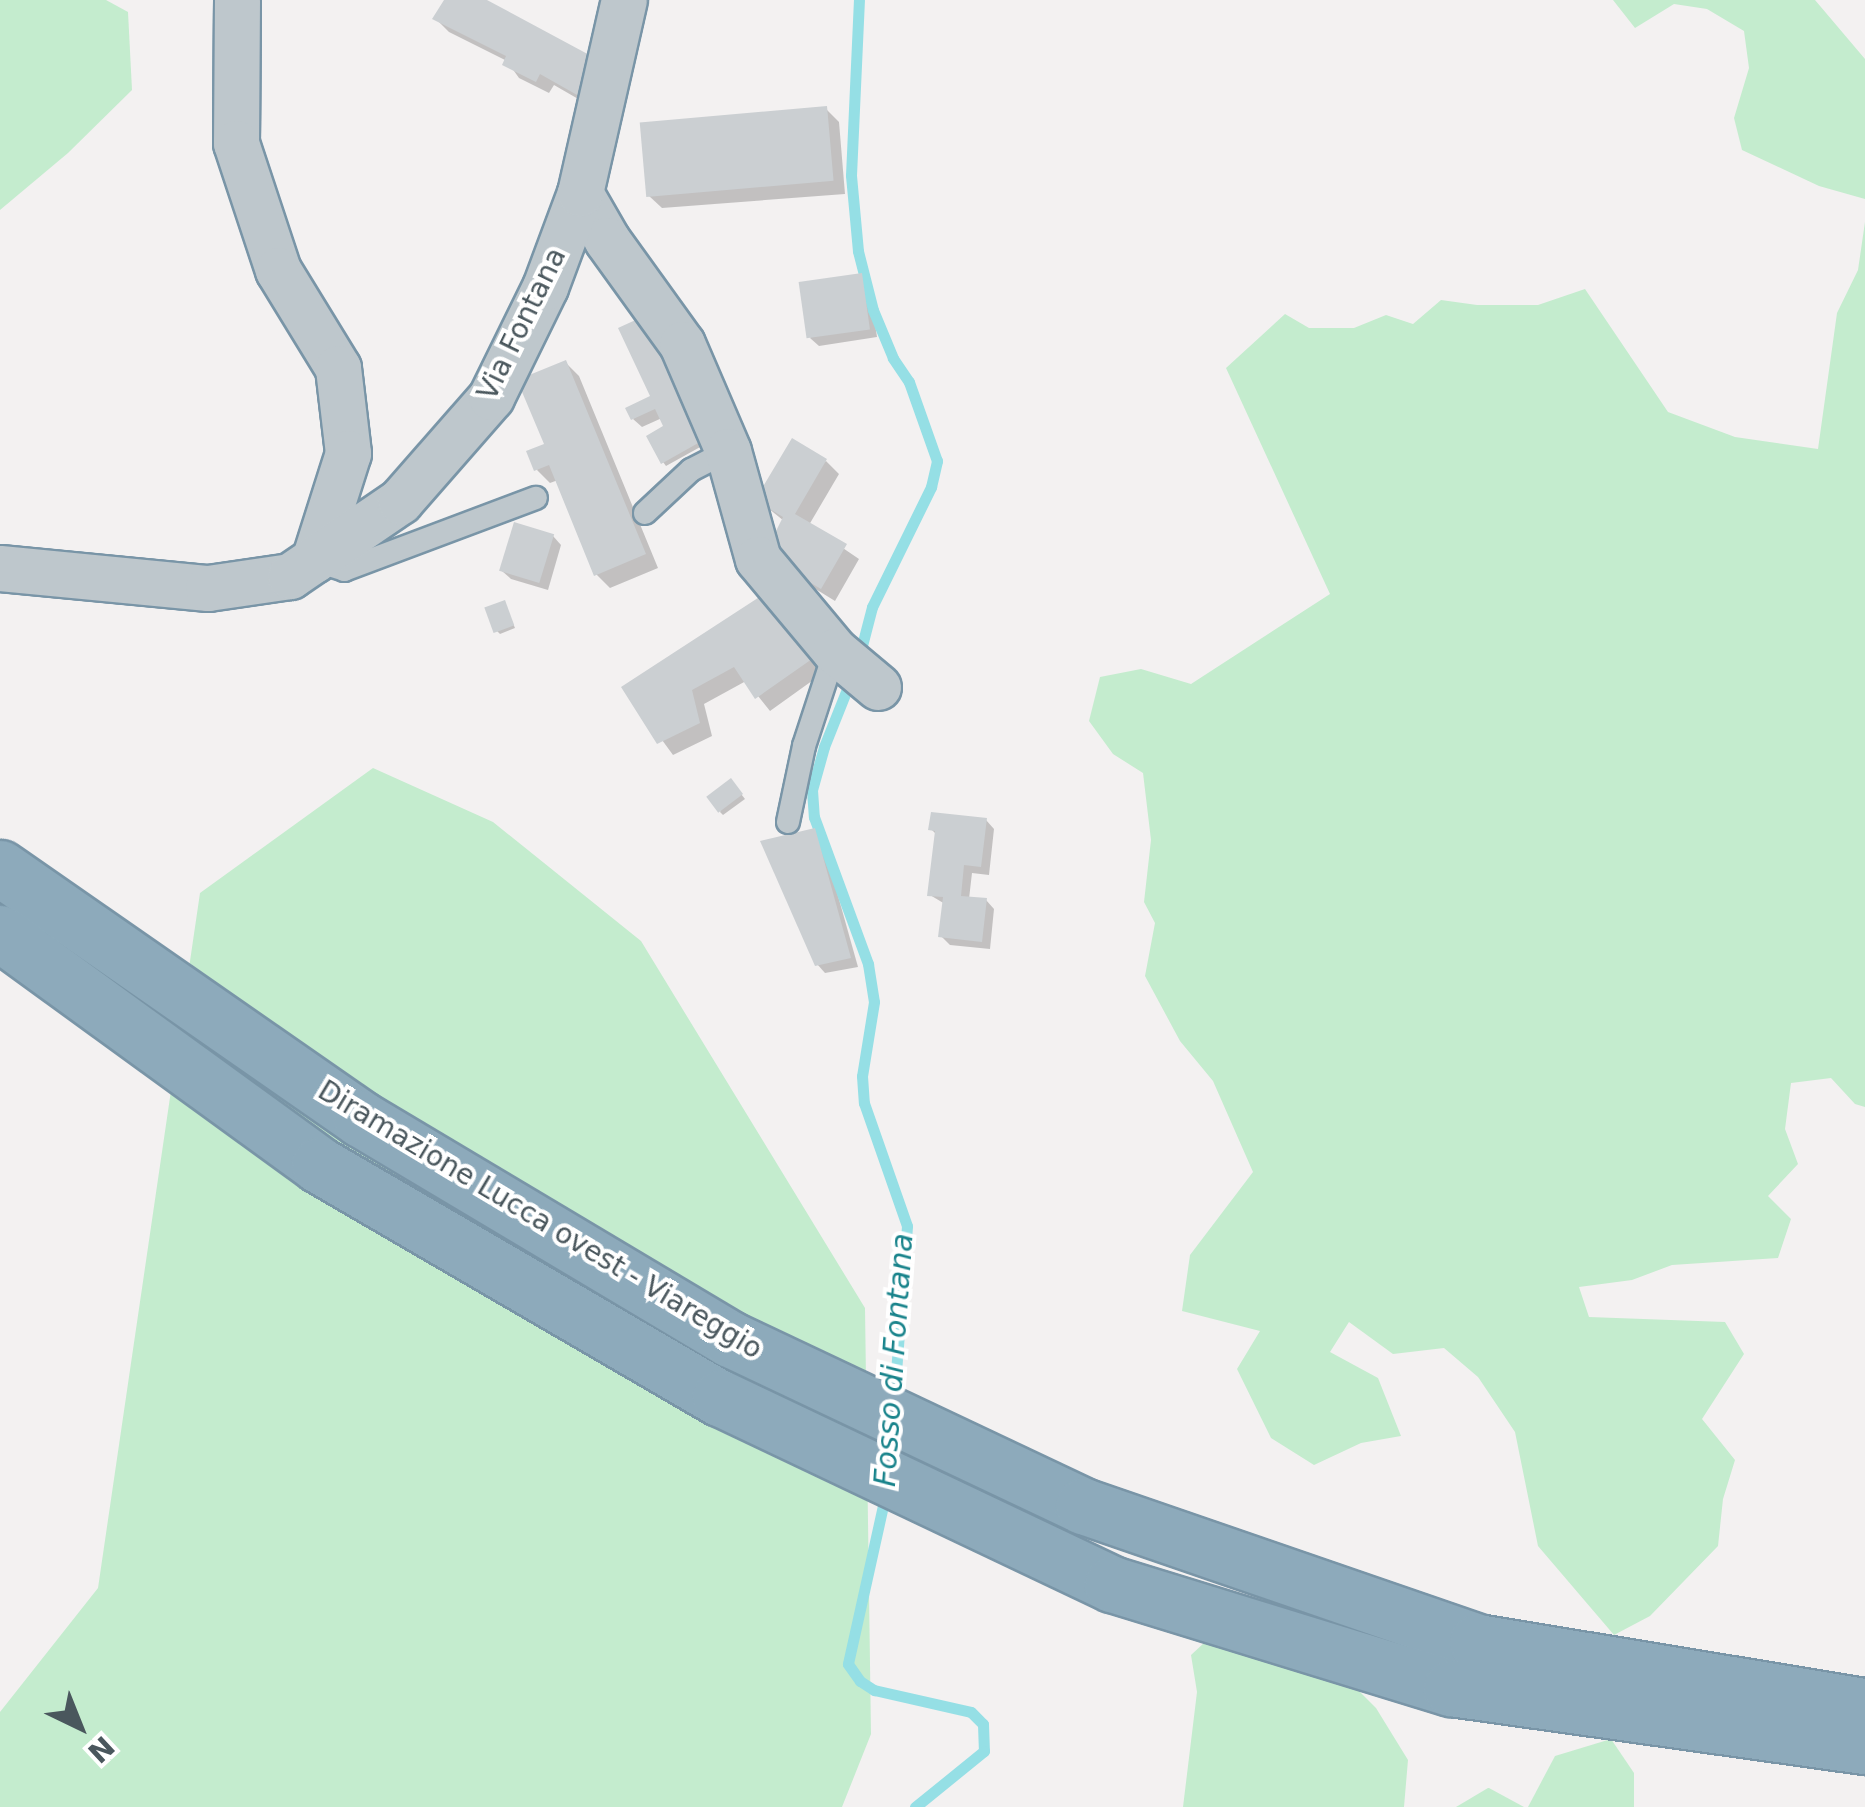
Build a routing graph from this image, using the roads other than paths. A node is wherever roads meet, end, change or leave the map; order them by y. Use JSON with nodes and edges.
{"nodes":[{"id":1,"x":237,"y":0,"type":"edge"},
{"id":2,"x":624,"y":0,"type":"edge"},
{"id":3,"x":580,"y":193,"type":"junction"},
{"id":4,"x":728,"y":451,"type":"junction"},
{"id":5,"x":536,"y":498,"type":"dead end"},
{"id":6,"x":645,"y":513,"type":"dead end"},
{"id":7,"x":314,"y":560,"type":"junction"},
{"id":8,"x":0,"y":568,"type":"edge"},
{"id":9,"x":856,"y":668,"type":"joint"},
{"id":10,"x":788,"y":822,"type":"dead end"},
{"id":11,"x":0,"y":868,"type":"edge"},
{"id":12,"x":0,"y":933,"type":"edge"},
{"id":13,"x":1843,"y":1724,"type":"edge"}],
"edges":[{"from":1,"to":7,"type":"street"},
{"from":2,"to":3,"type":"street","name":"Via Fontana"},
{"from":3,"to":4,"type":"street"},
{"from":3,"to":7,"type":"street","name":"Via Fontana"},
{"from":4,"to":6,"type":"lane"},
{"from":4,"to":9,"type":"street"},
{"from":5,"to":7,"type":"lane"},
{"from":7,"to":8,"type":"street","name":"Via Fontana"},
{"from":9,"to":10,"type":"lane"},
{"from":11,"to":13,"type":"highway","name":"Diramazione Lucca ovest - Viareggio"},
{"from":12,"to":13,"type":"highway","name":"Diramazione Lucca ovest - Viareggio"}]}
